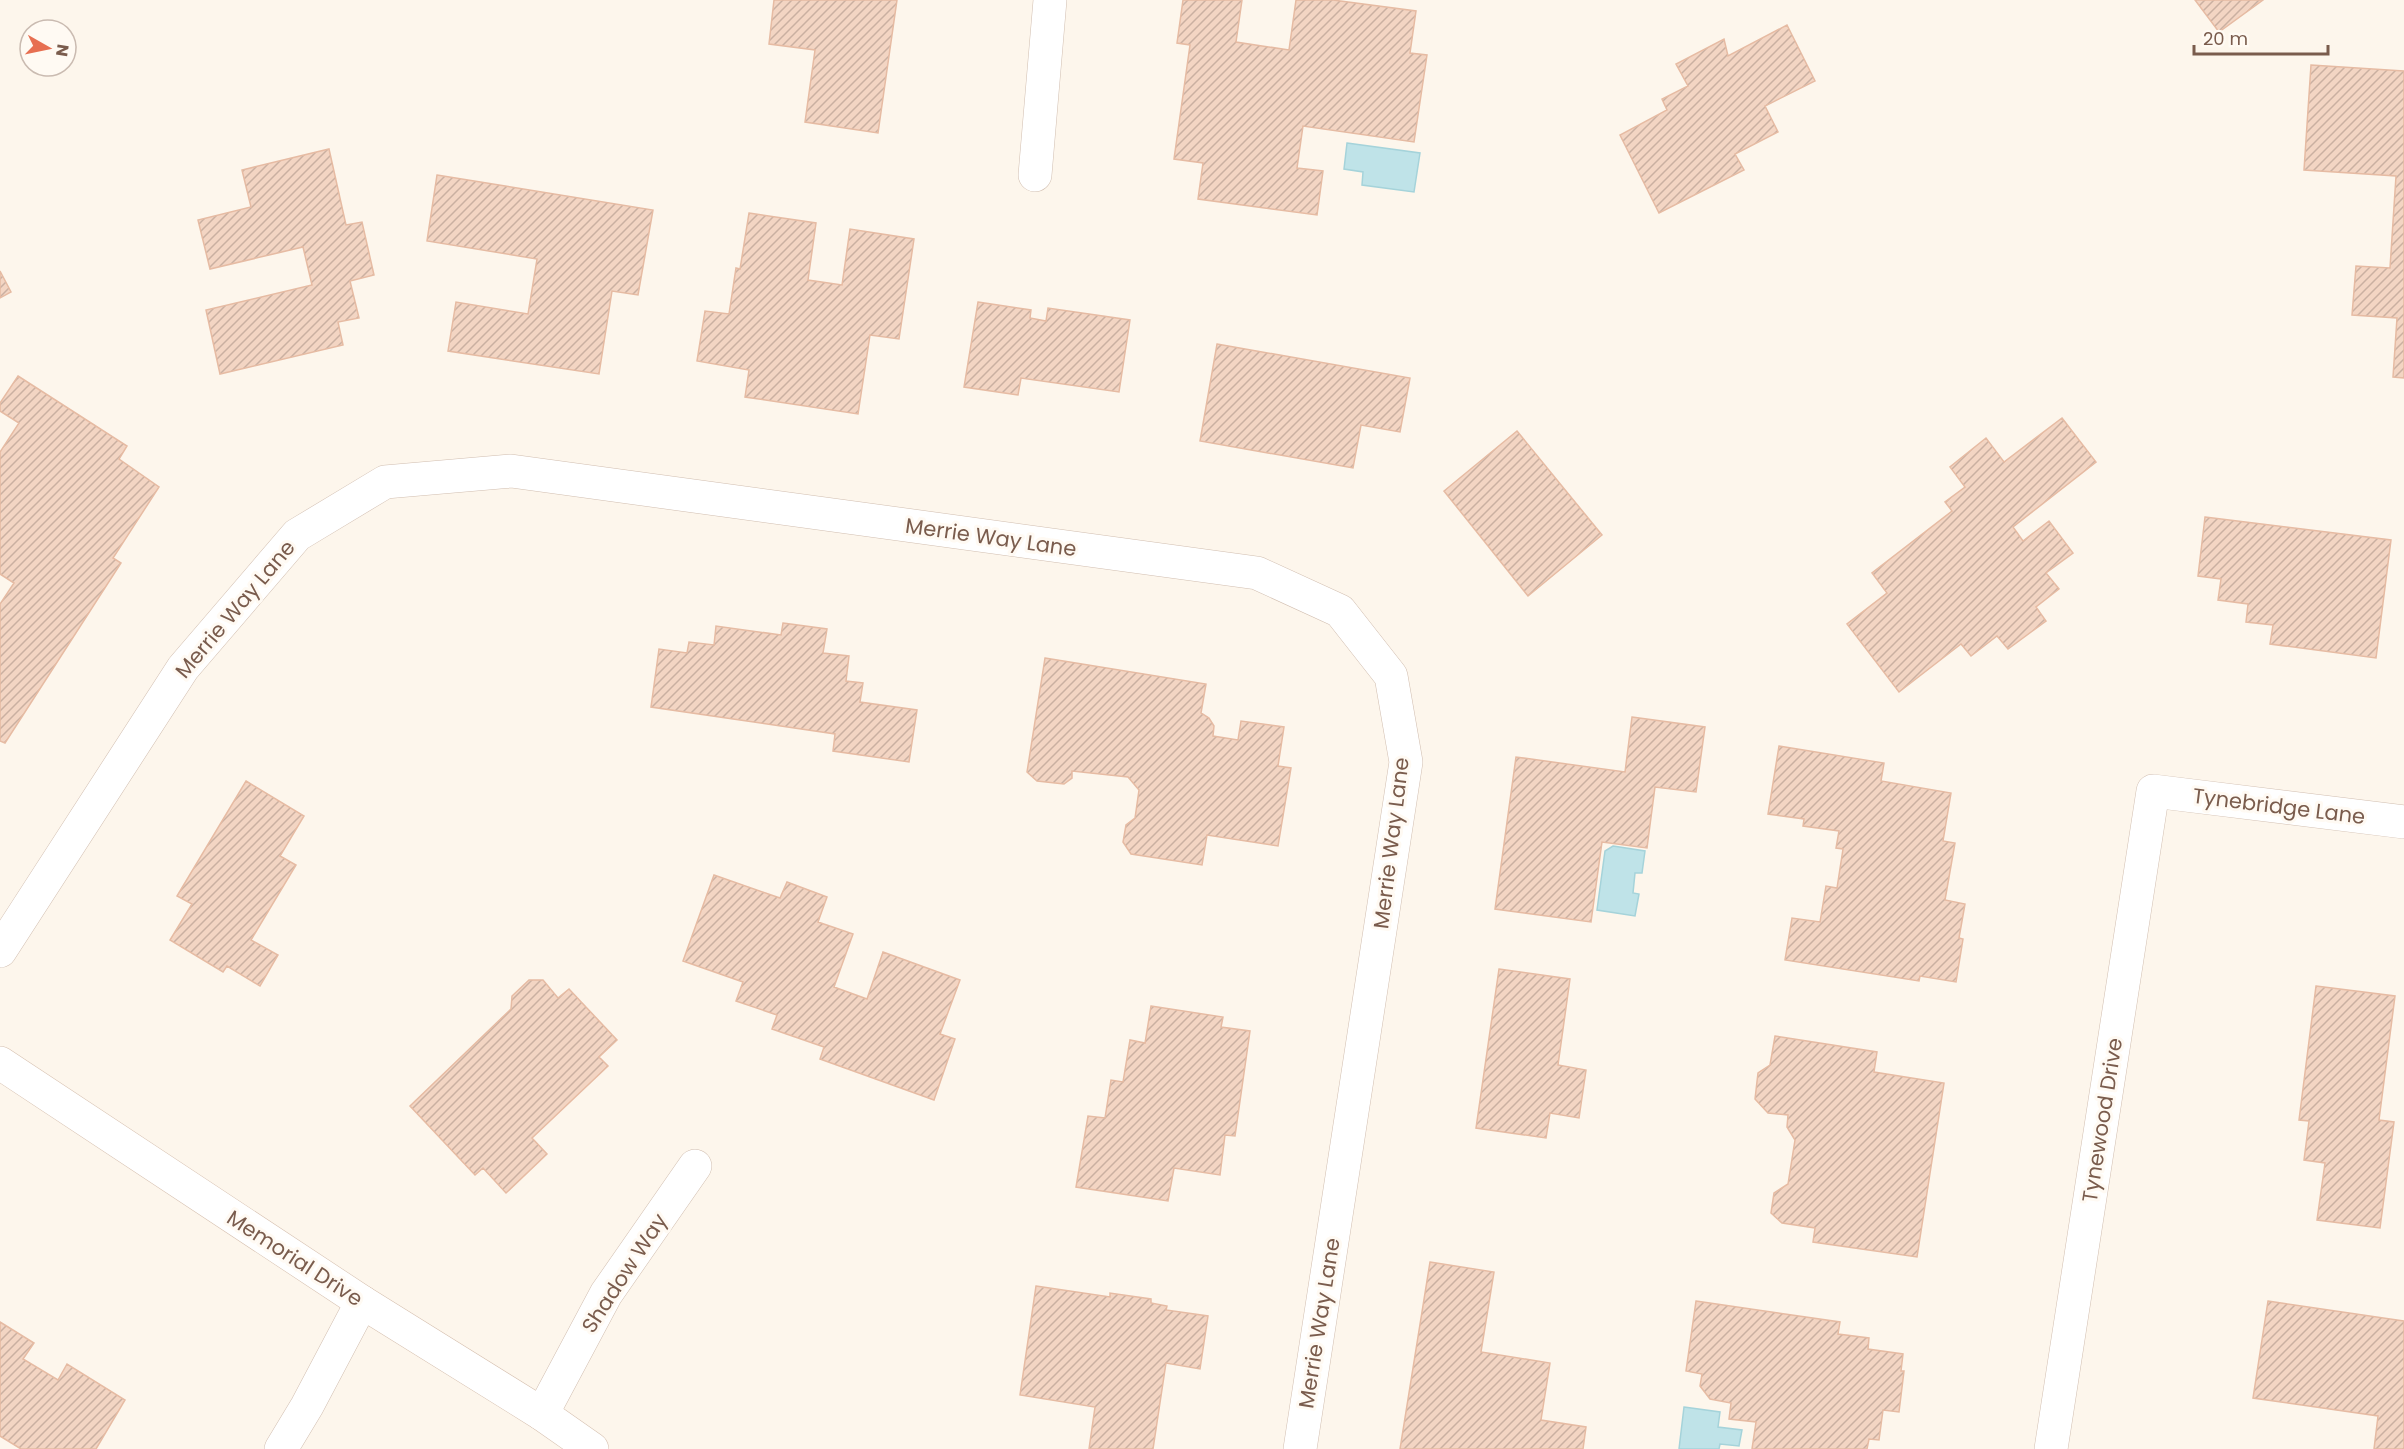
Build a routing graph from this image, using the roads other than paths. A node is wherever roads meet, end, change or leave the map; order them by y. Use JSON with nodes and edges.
{"nodes":[{"id":1,"x":1050,"y":0,"type":"edge"},
{"id":2,"x":1035,"y":175,"type":"dead end"},
{"id":3,"x":2153,"y":791,"type":"joint"},
{"id":4,"x":2404,"y":822,"type":"edge"},
{"id":5,"x":0,"y":951,"type":"edge"},
{"id":6,"x":0,"y":1064,"type":"edge"},
{"id":7,"x":695,"y":1166,"type":"dead end"},
{"id":8,"x":362,"y":1302,"type":"junction"},
{"id":9,"x":542,"y":1414,"type":"junction"},
{"id":10,"x":281,"y":1449,"type":"edge"},
{"id":11,"x":592,"y":1449,"type":"edge"},
{"id":12,"x":1300,"y":1449,"type":"edge"},
{"id":13,"x":2051,"y":1449,"type":"edge"}],
"edges":[{"from":1,"to":2,"type":"street"},
{"from":3,"to":4,"type":"street","name":"Tynebridge Lane"},
{"from":3,"to":13,"type":"street","name":"Tynewood Drive"},
{"from":5,"to":12,"type":"street","name":"Merrie Way Lane"},
{"from":6,"to":8,"type":"street","name":"Memorial Drive"},
{"from":7,"to":9,"type":"street","name":"Shadow Way"},
{"from":8,"to":9,"type":"street","name":"Memorial Drive"},
{"from":8,"to":10,"type":"street"},
{"from":9,"to":11,"type":"street","name":"Memorial Drive"}]}
